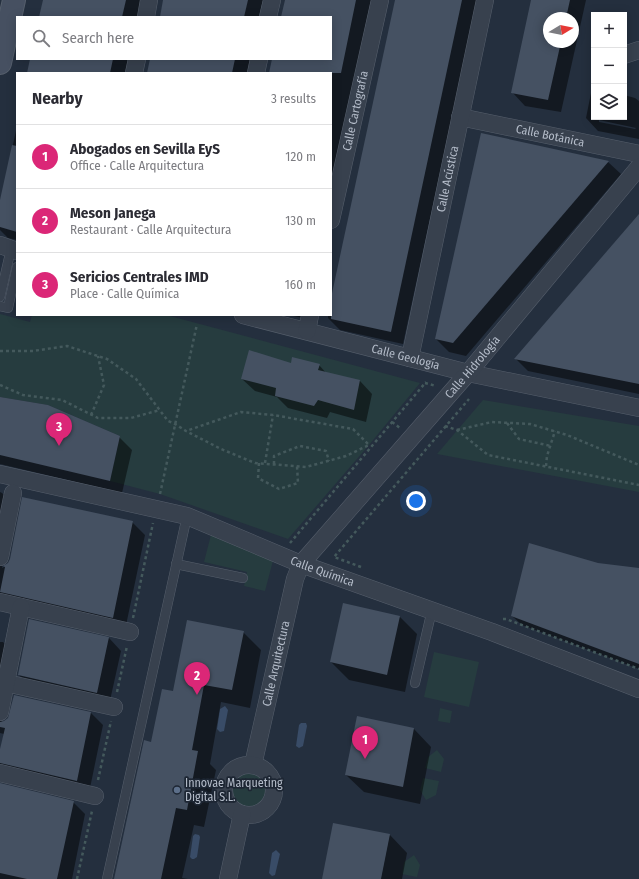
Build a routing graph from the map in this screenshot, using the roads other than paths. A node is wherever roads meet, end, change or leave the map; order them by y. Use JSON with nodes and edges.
{"nodes":[{"id":1,"x":14,"y":0,"type":"edge"},
{"id":2,"x":149,"y":0,"type":"edge"},
{"id":3,"x":272,"y":0,"type":"edge"},
{"id":4,"x":380,"y":0,"type":"edge"},
{"id":5,"x":485,"y":0,"type":"edge"},
{"id":6,"x":146,"y":16,"type":"edge"},
{"id":7,"x":268,"y":16,"type":"edge"},
{"id":8,"x":639,"y":50,"type":"edge"},
{"id":9,"x":627,"y":54,"type":"edge"},
{"id":10,"x":137,"y":60,"type":"edge"},
{"id":11,"x":259,"y":60,"type":"edge"},
{"id":12,"x":0,"y":63,"type":"edge"},
{"id":13,"x":134,"y":72,"type":"edge"},
{"id":14,"x":256,"y":72,"type":"edge"},
{"id":15,"x":460,"y":117,"type":"junction"},
{"id":16,"x":639,"y":154,"type":"edge"},
{"id":17,"x":639,"y":167,"type":"edge"},
{"id":18,"x":332,"y":216,"type":"edge"},
{"id":19,"x":9,"y":248,"type":"edge"},
{"id":20,"x":16,"y":272,"type":"edge"},
{"id":21,"x":0,"y":297,"type":"edge"},
{"id":22,"x":0,"y":306,"type":"edge"},
{"id":23,"x":251,"y":316,"type":"edge"},
{"id":24,"x":308,"y":323,"type":"edge"},
{"id":25,"x":410,"y":358,"type":"junction"},
{"id":26,"x":468,"y":373,"type":"junction"},
{"id":27,"x":639,"y":408,"type":"edge"},
{"id":28,"x":0,"y":474,"type":"edge"},
{"id":29,"x":13,"y":493,"type":"dead end"},
{"id":30,"x":187,"y":516,"type":"junction"},
{"id":31,"x":0,"y":557,"type":"edge"},
{"id":32,"x":176,"y":564,"type":"junction"},
{"id":33,"x":301,"y":564,"type":"junction"},
{"id":34,"x":243,"y":578,"type":"dead end"},
{"id":35,"x":0,"y":602,"type":"edge"},
{"id":36,"x":21,"y":607,"type":"junction"},
{"id":37,"x":432,"y":610,"type":"junction"},
{"id":38,"x":130,"y":632,"type":"dead end"},
{"id":39,"x":7,"y":639,"type":"edge"},
{"id":40,"x":6,"y":683,"type":"junction"},
{"id":41,"x":415,"y":683,"type":"dead end"},
{"id":42,"x":639,"y":689,"type":"edge"},
{"id":43,"x":114,"y":708,"type":"dead end"},
{"id":44,"x":0,"y":712,"type":"edge"},
{"id":45,"x":253,"y":765,"type":"junction"},
{"id":46,"x":0,"y":773,"type":"edge"},
{"id":47,"x":95,"y":796,"type":"dead end"},
{"id":48,"x":242,"y":814,"type":"junction"},
{"id":49,"x":107,"y":879,"type":"edge"},
{"id":50,"x":228,"y":879,"type":"edge"}],
"edges":[{"from":1,"to":12,"type":"street"},
{"from":2,"to":6,"type":"street"},
{"from":3,"to":7,"type":"street"},
{"from":4,"to":18,"type":"street","name":"Calle Cartografía"},
{"from":5,"to":15,"type":"street","name":"Calle Acústica"},
{"from":8,"to":9,"type":"street"},
{"from":10,"to":13,"type":"street"},
{"from":11,"to":14,"type":"street"},
{"from":15,"to":16,"type":"street","name":"Calle Botánica"},
{"from":15,"to":25,"type":"street","name":"Calle Acústica"},
{"from":17,"to":26,"type":"street","name":"Calle Hidrología"},
{"from":19,"to":21,"type":"lane"},
{"from":20,"to":22,"type":"lane"},
{"from":23,"to":24,"type":"street","name":"Calle Geología"},
{"from":24,"to":25,"type":"street","name":"Calle Geología"},
{"from":25,"to":26,"type":"street","name":"Calle Geología"},
{"from":26,"to":27,"type":"street","name":"Calle Geología"},
{"from":26,"to":33,"type":"street","name":"Calle Hidrología"},
{"from":28,"to":30,"type":"street","name":"Calle Química"},
{"from":29,"to":31,"type":"street"},
{"from":30,"to":32,"type":"lane"},
{"from":30,"to":33,"type":"street","name":"Calle Química"},
{"from":32,"to":34,"type":"lane"},
{"from":32,"to":49,"type":"lane"},
{"from":33,"to":37,"type":"street","name":"Calle Química"},
{"from":33,"to":45,"type":"street","name":"Calle Arquitectura"},
{"from":35,"to":36,"type":"street"},
{"from":36,"to":38,"type":"street"},
{"from":36,"to":39,"type":"street"},
{"from":37,"to":41,"type":"lane"},
{"from":37,"to":42,"type":"street","name":"Calle Química"},
{"from":39,"to":40,"type":"street"},
{"from":40,"to":43,"type":"street"},
{"from":40,"to":44,"type":"street"},
{"from":45,"to":48,"type":"street"},
{"from":45,"to":48,"type":"street"},
{"from":46,"to":47,"type":"street"},
{"from":48,"to":50,"type":"street"}]}
